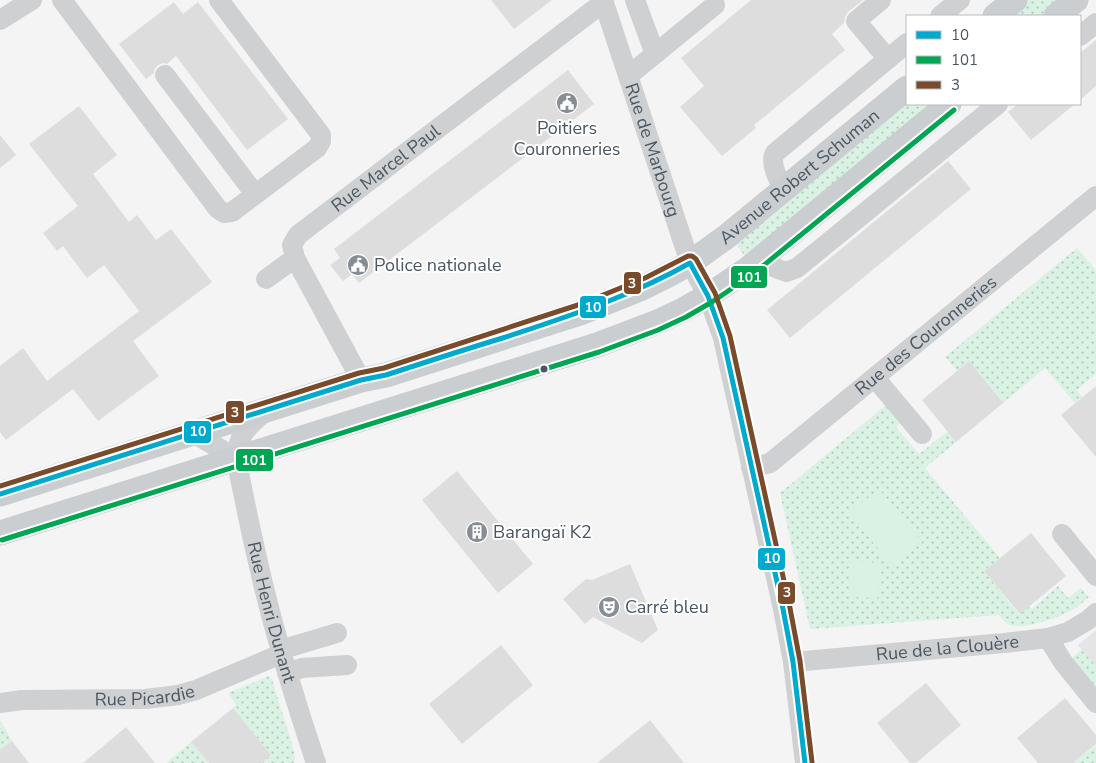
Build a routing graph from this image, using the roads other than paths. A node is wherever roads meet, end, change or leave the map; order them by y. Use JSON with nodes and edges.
{"nodes":[{"id":1,"x":32,"y":0,"type":"edge"},
{"id":2,"x":62,"y":0,"type":"edge"},
{"id":3,"x":219,"y":0,"type":"edge"},
{"id":4,"x":635,"y":0,"type":"edge"},
{"id":5,"x":881,"y":0,"type":"edge"},
{"id":6,"x":960,"y":0,"type":"edge"},
{"id":7,"x":1014,"y":0,"type":"edge"},
{"id":8,"x":1076,"y":0,"type":"edge"},
{"id":9,"x":715,"y":5,"type":"dead end"},
{"id":10,"x":606,"y":8,"type":"edge"},
{"id":11,"x":941,"y":15,"type":"edge"},
{"id":12,"x":996,"y":15,"type":"edge"},
{"id":13,"x":1057,"y":15,"type":"edge"},
{"id":14,"x":0,"y":20,"type":"edge"},
{"id":15,"x":1096,"y":23,"type":"edge"},
{"id":16,"x":1081,"y":35,"type":"edge"},
{"id":17,"x":906,"y":44,"type":"edge"},
{"id":18,"x":654,"y":54,"type":"junction"},
{"id":19,"x":888,"y":59,"type":"junction"},
{"id":20,"x":165,"y":75,"type":"dead end"},
{"id":21,"x":628,"y":76,"type":"junction"},
{"id":22,"x":906,"y":89,"type":"edge"},
{"id":23,"x":948,"y":105,"type":"edge"},
{"id":24,"x":997,"y":105,"type":"edge"},
{"id":25,"x":784,"y":190,"type":"junction"},
{"id":26,"x":255,"y":194,"type":"junction"},
{"id":27,"x":1096,"y":196,"type":"edge"},
{"id":28,"x":295,"y":258,"type":"junction"},
{"id":29,"x":759,"y":260,"type":"junction"},
{"id":30,"x":690,"y":263,"type":"junction"},
{"id":31,"x":266,"y":279,"type":"dead end"},
{"id":32,"x":708,"y":296,"type":"junction"},
{"id":33,"x":874,"y":378,"type":"junction"},
{"id":34,"x":361,"y":380,"type":"junction"},
{"id":35,"x":267,"y":410,"type":"junction"},
{"id":36,"x":194,"y":433,"type":"junction"},
{"id":37,"x":922,"y":434,"type":"dead end"},
{"id":38,"x":236,"y":458,"type":"junction"},
{"id":39,"x":751,"y":468,"type":"junction"},
{"id":40,"x":0,"y":494,"type":"edge"},
{"id":41,"x":0,"y":533,"type":"edge"},
{"id":42,"x":1062,"y":534,"type":"dead end"},
{"id":43,"x":1096,"y":576,"type":"edge"},
{"id":44,"x":1096,"y":613,"type":"edge"},
{"id":45,"x":337,"y":633,"type":"dead end"},
{"id":46,"x":1048,"y":638,"type":"junction"},
{"id":47,"x":281,"y":652,"type":"junction"},
{"id":48,"x":793,"y":662,"type":"junction"},
{"id":49,"x":347,"y":665,"type":"dead end"},
{"id":50,"x":287,"y":673,"type":"junction"},
{"id":51,"x":1096,"y":703,"type":"edge"},
{"id":52,"x":0,"y":704,"type":"edge"},
{"id":53,"x":316,"y":763,"type":"edge"},
{"id":54,"x":805,"y":763,"type":"edge"}],
"edges":[{"from":1,"to":14,"type":"street"},
{"from":2,"to":26,"type":"street"},
{"from":3,"to":26,"type":"street"},
{"from":4,"to":18,"type":"street"},
{"from":5,"to":19,"type":"street"},
{"from":6,"to":11,"type":"street"},
{"from":7,"to":12,"type":"main road"},
{"from":8,"to":13,"type":"main road"},
{"from":9,"to":18,"type":"street"},
{"from":10,"to":21,"type":"street","name":"Rue de Marbourg"},
{"from":10,"to":28,"type":"street","name":"Rue Marcel Paul"},
{"from":15,"to":16,"type":"street"},
{"from":17,"to":19,"type":"street"},
{"from":18,"to":21,"type":"street"},
{"from":19,"to":25,"type":"street"},
{"from":20,"to":26,"type":"street"},
{"from":21,"to":30,"type":"street","name":"Rue de Marbourg"},
{"from":22,"to":25,"type":"main road","name":"Avenue Robert Schuman"},
{"from":23,"to":29,"type":"main road"},
{"from":24,"to":29,"type":"street"},
{"from":25,"to":30,"type":"main road","name":"Avenue Robert Schuman"},
{"from":27,"to":33,"type":"street","name":"Rue des Couronneries"},
{"from":28,"to":31,"type":"street"},
{"from":28,"to":34,"type":"street"},
{"from":29,"to":32,"type":"main road"},
{"from":30,"to":32,"type":"street","name":"Rue de Marbourg"},
{"from":30,"to":34,"type":"main road","name":"Avenue Robert Schuman"},
{"from":32,"to":38,"type":"main road"},
{"from":32,"to":39,"type":"street","name":"Rue de Marbourg"},
{"from":33,"to":37,"type":"street"},
{"from":33,"to":39,"type":"street","name":"Rue des Couronneries"},
{"from":34,"to":35,"type":"main road","name":"Avenue Robert Schuman"},
{"from":35,"to":36,"type":"main road","name":"Avenue Robert Schuman"},
{"from":35,"to":38,"type":"street"},
{"from":36,"to":38,"type":"street"},
{"from":36,"to":40,"type":"main road","name":"Avenue Robert Schuman"},
{"from":38,"to":41,"type":"main road"},
{"from":38,"to":47,"type":"street","name":"Rue Henri Dunant"},
{"from":39,"to":48,"type":"street","name":"Rue de Marbourg"},
{"from":42,"to":43,"type":"street"},
{"from":44,"to":46,"type":"street","name":"Rue de la Clouère"},
{"from":45,"to":47,"type":"street","name":"Rue Picardie"},
{"from":46,"to":48,"type":"street","name":"Rue de la Clouère"},
{"from":46,"to":51,"type":"street"},
{"from":47,"to":50,"type":"street","name":"Rue Henri Dunant"},
{"from":47,"to":52,"type":"street","name":"Rue Picardie"},
{"from":48,"to":54,"type":"street","name":"Rue de Marbourg"},
{"from":49,"to":50,"type":"street"},
{"from":50,"to":53,"type":"street","name":"Rue Henri Dunant"}]}
